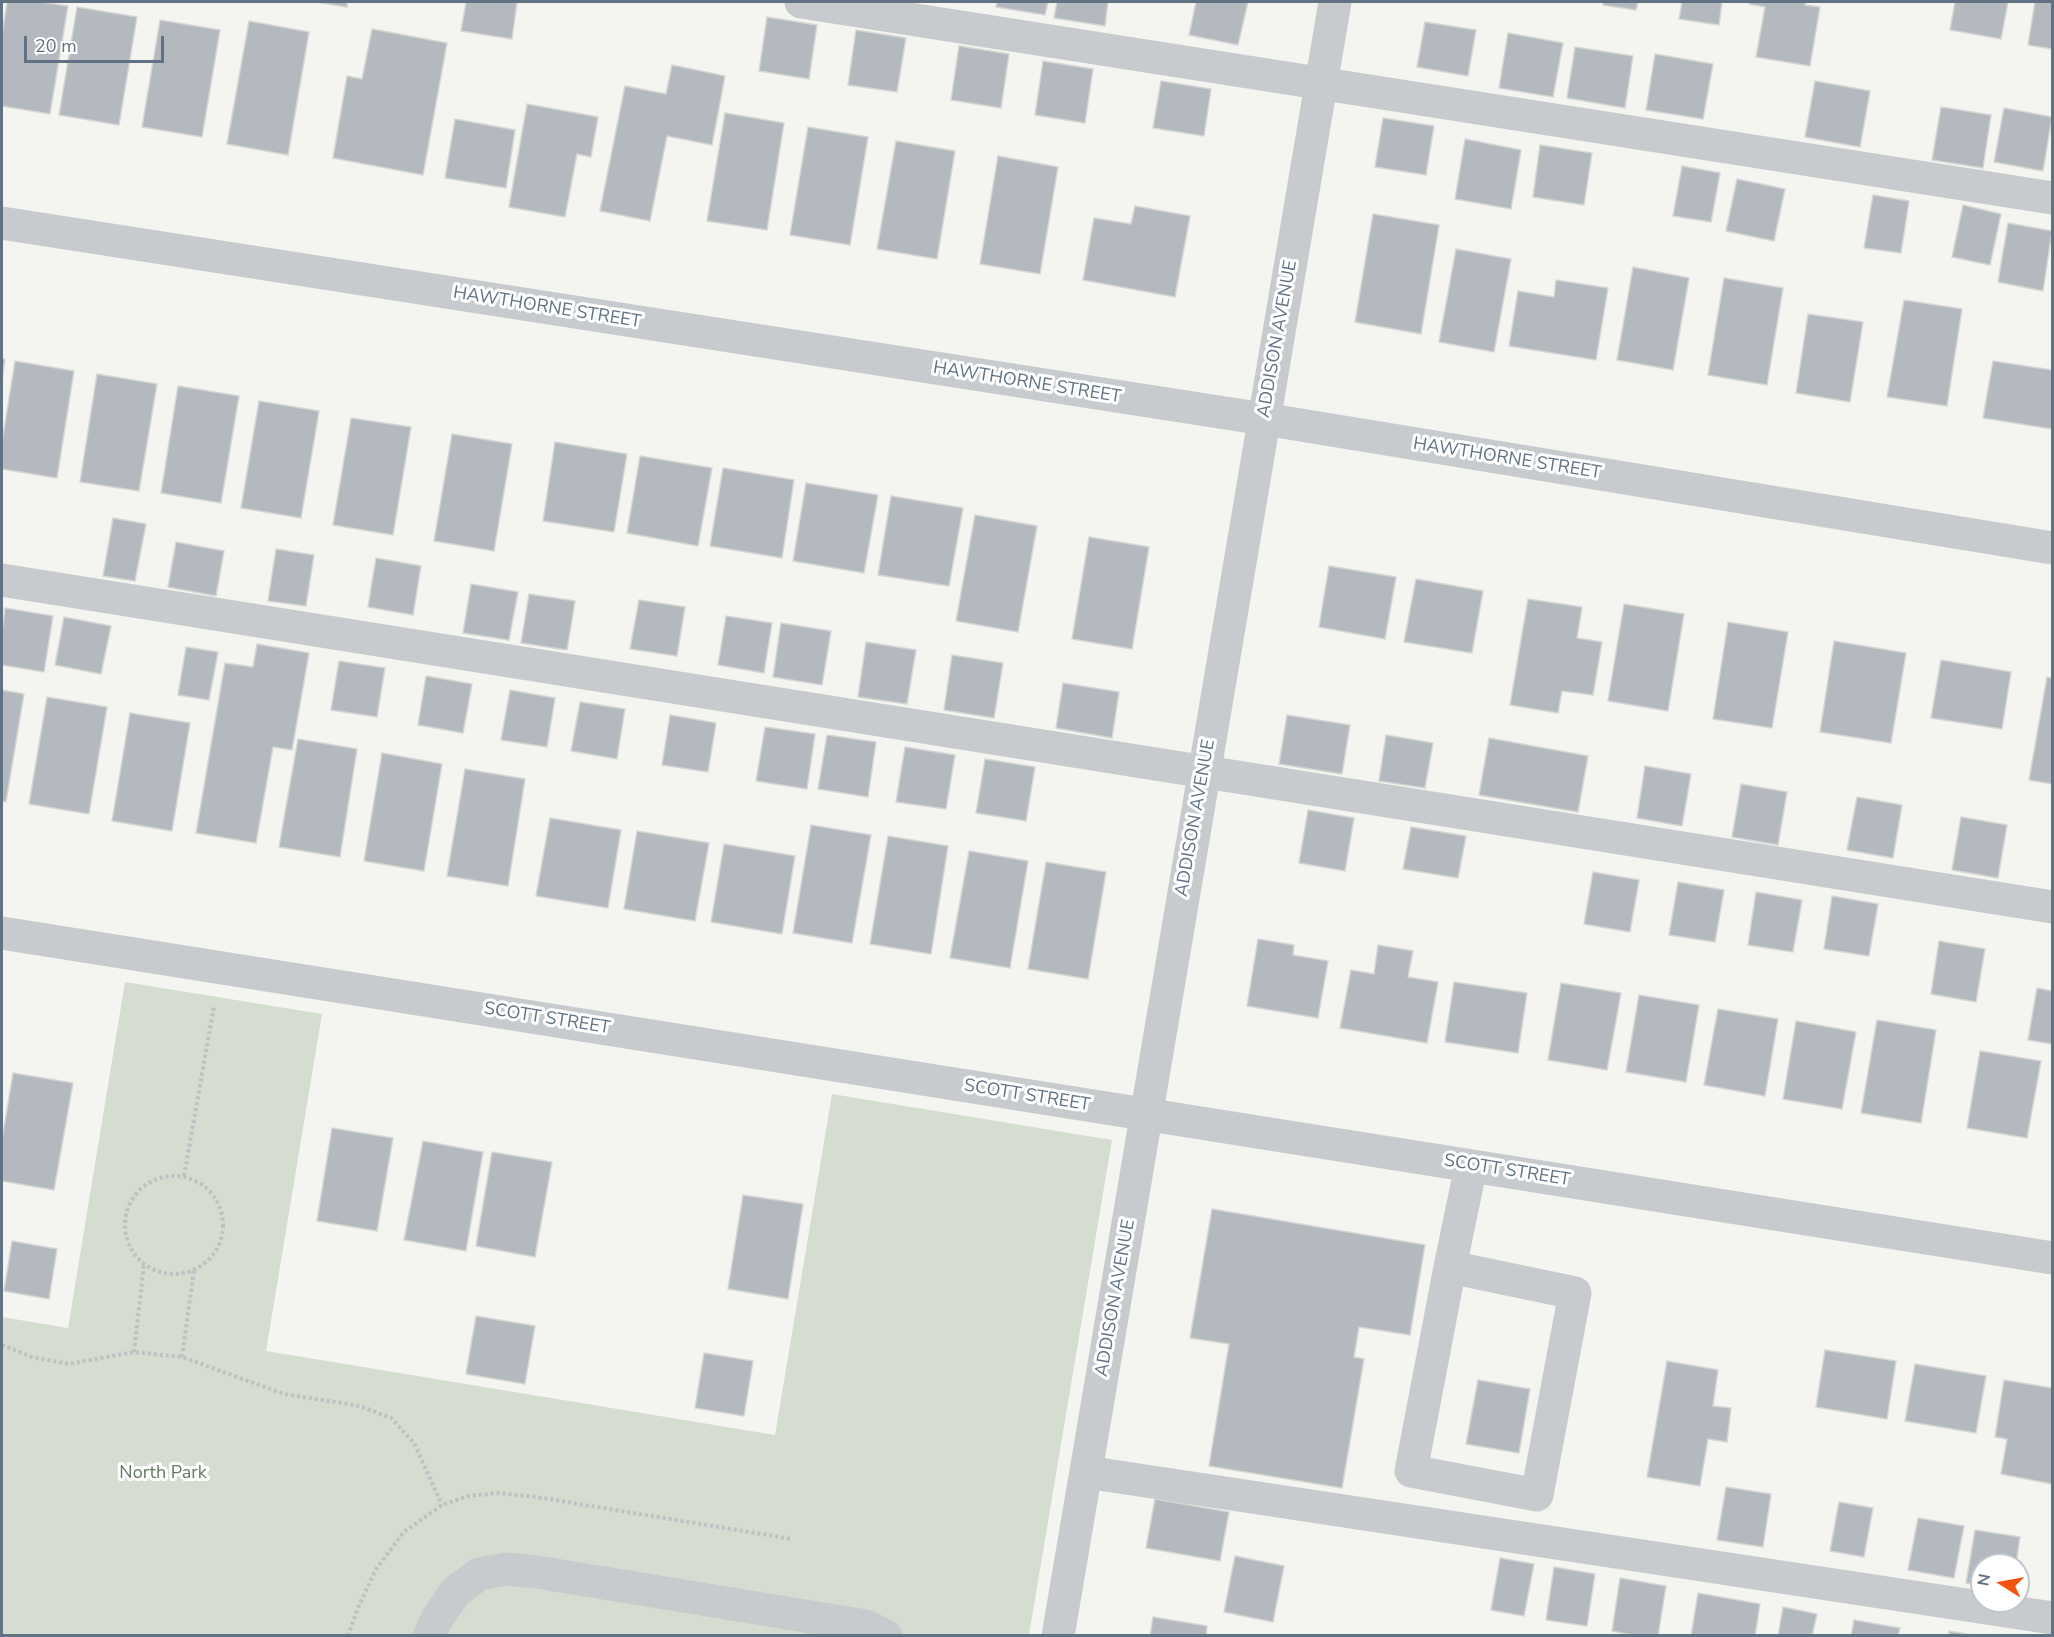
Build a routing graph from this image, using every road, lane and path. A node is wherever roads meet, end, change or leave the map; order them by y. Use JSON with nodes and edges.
{"nodes":[{"id":1,"x":801,"y":2,"type":"edge"},
{"id":2,"x":1335,"y":2,"type":"edge"},
{"id":3,"x":1321,"y":83,"type":"junction"},
{"id":4,"x":2052,"y":198,"type":"edge"},
{"id":5,"x":2,"y":223,"type":"edge"},
{"id":6,"x":1264,"y":419,"type":"junction"},
{"id":7,"x":2052,"y":548,"type":"edge"},
{"id":8,"x":2,"y":580,"type":"edge"},
{"id":9,"x":1204,"y":772,"type":"junction"},
{"id":10,"x":2052,"y":907,"type":"edge"},
{"id":11,"x":2,"y":933,"type":"edge"},
{"id":12,"x":220,"y":967,"type":"junction"},
{"id":13,"x":1146,"y":1114,"type":"junction"},
{"id":14,"x":1471,"y":1166,"type":"junction"},
{"id":15,"x":184,"y":1176,"type":"junction"},
{"id":16,"x":2052,"y":1258,"type":"edge"},
{"id":17,"x":144,"y":1264,"type":"junction"},
{"id":18,"x":1450,"y":1268,"type":"junction"},
{"id":19,"x":194,"y":1270,"type":"junction"},
{"id":20,"x":2,"y":1346,"type":"edge"},
{"id":21,"x":134,"y":1352,"type":"junction"},
{"id":22,"x":182,"y":1357,"type":"junction"},
{"id":23,"x":1086,"y":1472,"type":"junction"},
{"id":24,"x":442,"y":1505,"type":"dead end"},
{"id":25,"x":2052,"y":1618,"type":"edge"},
{"id":26,"x":429,"y":1635,"type":"edge"},
{"id":27,"x":886,"y":1635,"type":"edge"},
{"id":28,"x":1058,"y":1635,"type":"edge"}],
"edges":[{"from":1,"to":3,"type":"street"},
{"from":2,"to":3,"type":"street","name":"ADDISON AVENUE"},
{"from":3,"to":4,"type":"street"},
{"from":3,"to":6,"type":"street","name":"ADDISON AVENUE"},
{"from":5,"to":6,"type":"street","name":"HAWTHORNE STREET"},
{"from":6,"to":7,"type":"street","name":"HAWTHORNE STREET"},
{"from":6,"to":9,"type":"street","name":"ADDISON AVENUE"},
{"from":8,"to":9,"type":"street"},
{"from":9,"to":10,"type":"street"},
{"from":9,"to":13,"type":"street","name":"ADDISON AVENUE"},
{"from":11,"to":12,"type":"street","name":"SCOTT STREET"},
{"from":12,"to":13,"type":"street","name":"SCOTT STREET"},
{"from":12,"to":15,"type":"path"},
{"from":13,"to":14,"type":"street","name":"SCOTT STREET"},
{"from":13,"to":23,"type":"street","name":"ADDISON AVENUE"},
{"from":14,"to":16,"type":"street","name":"SCOTT STREET"},
{"from":14,"to":18,"type":"street"},
{"from":15,"to":17,"type":"path"},
{"from":15,"to":19,"type":"path"},
{"from":17,"to":19,"type":"path"},
{"from":17,"to":21,"type":"path"},
{"from":18,"to":18,"type":"street"},
{"from":19,"to":22,"type":"path"},
{"from":20,"to":21,"type":"path"},
{"from":21,"to":22,"type":"path"},
{"from":22,"to":24,"type":"path"},
{"from":23,"to":25,"type":"street"},
{"from":23,"to":28,"type":"street","name":"ADDISON AVENUE"},
{"from":26,"to":27,"type":"street"}]}
